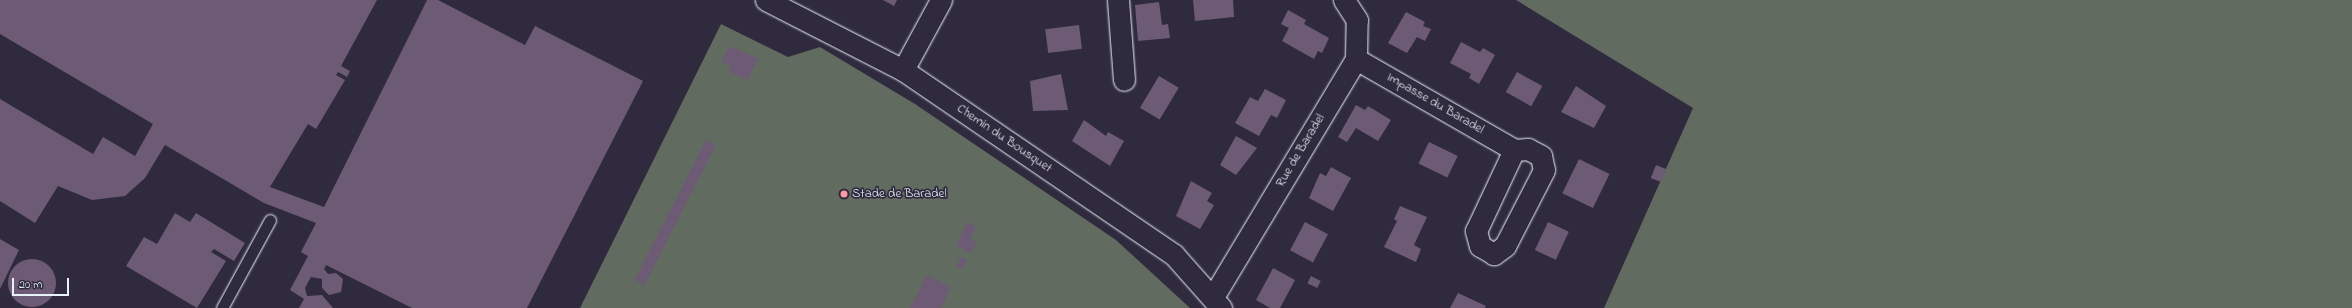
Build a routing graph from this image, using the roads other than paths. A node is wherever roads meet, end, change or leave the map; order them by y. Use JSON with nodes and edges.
{"nodes":[{"id":1,"x":766,"y":0,"type":"edge"},
{"id":2,"x":941,"y":0,"type":"edge"},
{"id":3,"x":1118,"y":0,"type":"edge"},
{"id":4,"x":1344,"y":0,"type":"edge"},
{"id":5,"x":1356,"y":59,"type":"junction"},
{"id":6,"x":903,"y":70,"type":"junction"},
{"id":7,"x":1124,"y":80,"type":"dead end"},
{"id":8,"x":1514,"y":150,"type":"junction"},
{"id":9,"x":270,"y":220,"type":"dead end"},
{"id":10,"x":1217,"y":303,"type":"edge"},
{"id":11,"x":222,"y":308,"type":"edge"}],
"edges":[{"from":1,"to":6,"type":"street","name":"Chemin du Bousquet"},
{"from":2,"to":6,"type":"street"},
{"from":3,"to":7,"type":"street"},
{"from":4,"to":5,"type":"street","name":"Rue de Baradel"},
{"from":5,"to":8,"type":"street","name":"Impasse du Baradel"},
{"from":5,"to":10,"type":"street","name":"Rue de Baradel"},
{"from":6,"to":10,"type":"street","name":"Chemin du Bousquet"},
{"from":8,"to":8,"type":"street","name":"Impasse du Baradel"},
{"from":9,"to":11,"type":"lane"}]}
